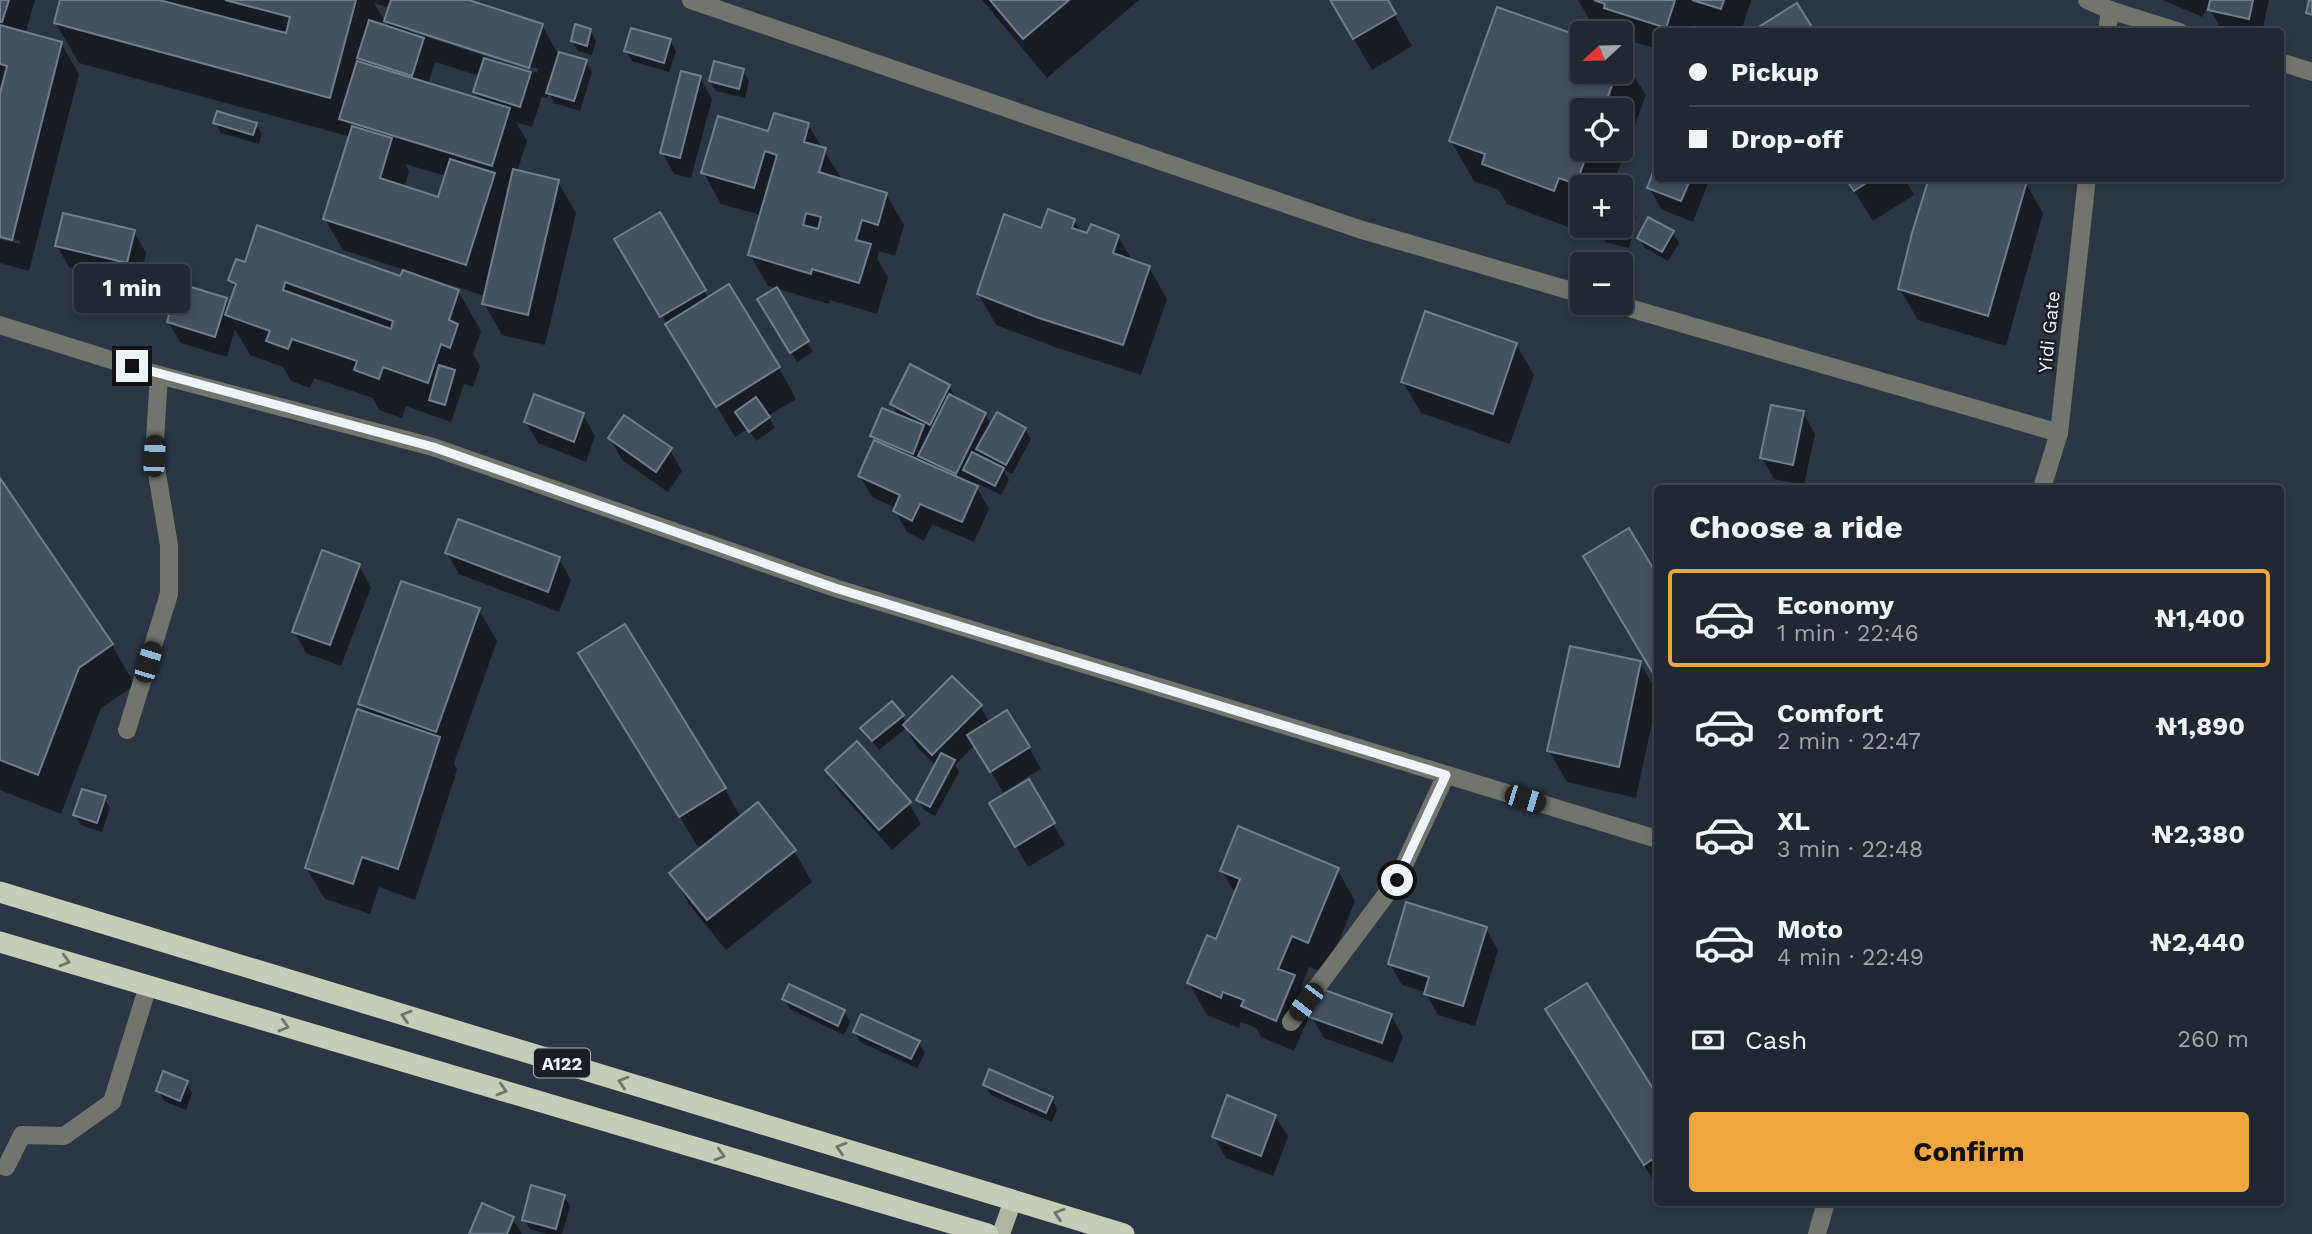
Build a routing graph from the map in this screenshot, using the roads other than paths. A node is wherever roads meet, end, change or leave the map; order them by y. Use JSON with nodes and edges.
{"nodes":[{"id":1,"x":691,"y":0,"type":"edge"},
{"id":2,"x":2087,"y":0,"type":"edge"},
{"id":3,"x":2110,"y":10,"type":"junction"},
{"id":4,"x":2108,"y":28,"type":"edge"},
{"id":5,"x":2167,"y":28,"type":"edge"},
{"id":6,"x":2284,"y":63,"type":"edge"},
{"id":7,"x":2312,"y":72,"type":"edge"},
{"id":8,"x":2087,"y":182,"type":"edge"},
{"id":9,"x":1570,"y":291,"type":"edge"},
{"id":10,"x":1633,"y":309,"type":"edge"},
{"id":11,"x":0,"y":325,"type":"edge"},
{"id":12,"x":159,"y":375,"type":"junction"},
{"id":13,"x":2059,"y":433,"type":"junction"},
{"id":14,"x":2043,"y":485,"type":"edge"},
{"id":15,"x":127,"y":730,"type":"dead end"},
{"id":16,"x":1446,"y":775,"type":"junction"},
{"id":17,"x":1654,"y":838,"type":"edge"},
{"id":18,"x":0,"y":892,"type":"edge"},
{"id":19,"x":0,"y":942,"type":"edge"},
{"id":20,"x":148,"y":986,"type":"junction"},
{"id":21,"x":1291,"y":1022,"type":"dead end"},
{"id":22,"x":6,"y":1167,"type":"dead end"},
{"id":23,"x":1013,"y":1200,"type":"junction"},
{"id":24,"x":1825,"y":1206,"type":"edge"},
{"id":25,"x":988,"y":1234,"type":"edge"},
{"id":26,"x":1001,"y":1234,"type":"edge"},
{"id":27,"x":1124,"y":1234,"type":"edge"},
{"id":28,"x":1817,"y":1234,"type":"edge"}],
"edges":[{"from":1,"to":9,"type":"street"},
{"from":2,"to":3,"type":"street"},
{"from":3,"to":4,"type":"street"},
{"from":3,"to":5,"type":"street"},
{"from":6,"to":7,"type":"street"},
{"from":8,"to":13,"type":"street","name":"Yidi Gate"},
{"from":10,"to":13,"type":"street"},
{"from":11,"to":12,"type":"street"},
{"from":12,"to":15,"type":"street"},
{"from":12,"to":16,"type":"street"},
{"from":13,"to":14,"type":"street","name":"Yidi Gate"},
{"from":16,"to":17,"type":"street"},
{"from":16,"to":21,"type":"street"},
{"from":23,"to":18,"type":"highway","number":"A122","one_way":true},
{"from":19,"to":20,"type":"highway","number":"A122","one_way":true},
{"from":20,"to":22,"type":"street"},
{"from":20,"to":25,"type":"highway","number":"A122","one_way":true},
{"from":23,"to":26,"type":"main road"},
{"from":27,"to":23,"type":"highway","number":"A122","one_way":true},
{"from":24,"to":28,"type":"street"}]}
